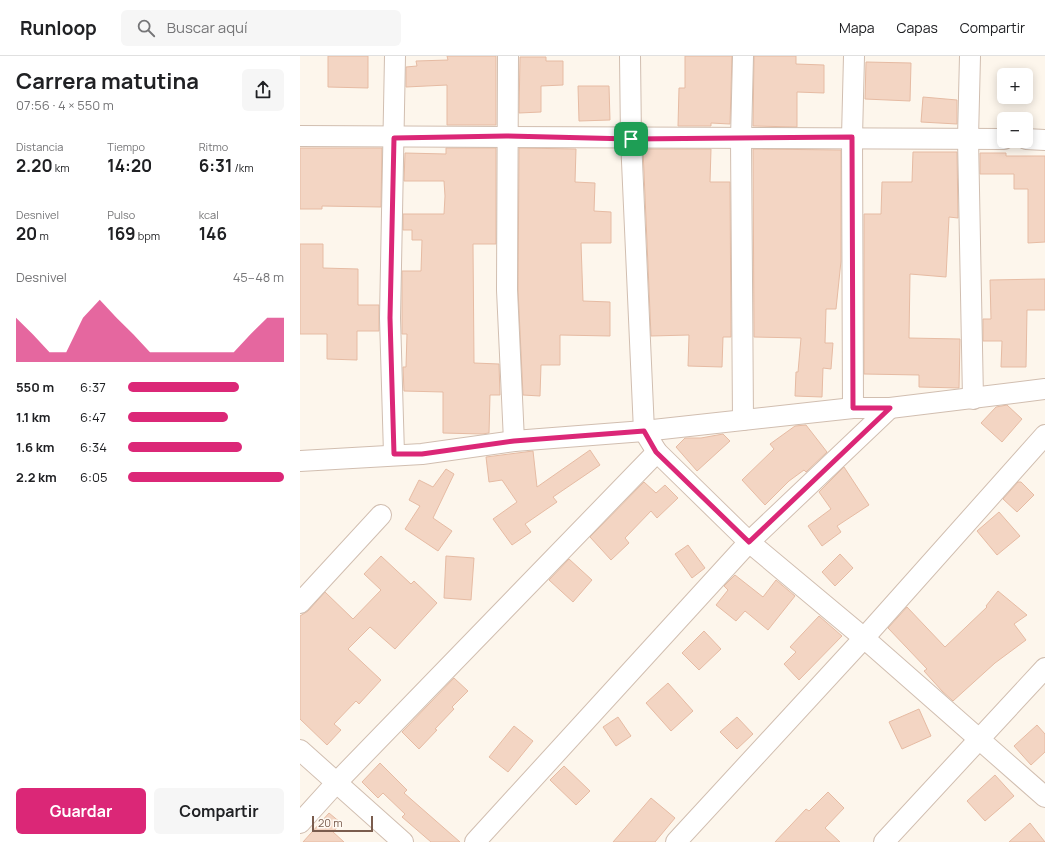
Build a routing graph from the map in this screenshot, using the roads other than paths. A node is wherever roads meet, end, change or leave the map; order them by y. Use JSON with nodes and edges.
{"nodes":[{"id":1,"x":395,"y":56,"type":"edge"},
{"id":2,"x":508,"y":56,"type":"edge"},
{"id":3,"x":630,"y":56,"type":"edge"},
{"id":4,"x":743,"y":56,"type":"edge"},
{"id":5,"x":854,"y":56,"type":"edge"},
{"id":6,"x":970,"y":56,"type":"edge"},
{"id":7,"x":300,"y":136,"type":"edge"},
{"id":8,"x":506,"y":136,"type":"junction"},
{"id":9,"x":852,"y":137,"type":"junction"},
{"id":10,"x":394,"y":138,"type":"junction"},
{"id":11,"x":968,"y":138,"type":"junction"},
{"id":12,"x":631,"y":139,"type":"junction"},
{"id":13,"x":741,"y":139,"type":"junction"},
{"id":14,"x":997,"y":139,"type":"edge"},
{"id":15,"x":1033,"y":140,"type":"edge"},
{"id":16,"x":1045,"y":140,"type":"edge"},
{"id":17,"x":1045,"y":389,"type":"edge"},
{"id":18,"x":973,"y":398,"type":"junction"},
{"id":19,"x":853,"y":408,"type":"junction"},
{"id":20,"x":890,"y":408,"type":"junction"},
{"id":21,"x":742,"y":420,"type":"junction"},
{"id":22,"x":644,"y":431,"type":"junction"},
{"id":23,"x":1045,"y":435,"type":"edge"},
{"id":24,"x":514,"y":441,"type":"junction"},
{"id":25,"x":656,"y":452,"type":"junction"},
{"id":26,"x":394,"y":454,"type":"junction"},
{"id":27,"x":300,"y":461,"type":"edge"},
{"id":28,"x":381,"y":515,"type":"dead end"},
{"id":29,"x":749,"y":542,"type":"junction"},
{"id":30,"x":300,"y":603,"type":"edge"},
{"id":31,"x":864,"y":638,"type":"junction"},
{"id":32,"x":1045,"y":668,"type":"edge"},
{"id":33,"x":979,"y":740,"type":"junction"},
{"id":34,"x":300,"y":750,"type":"edge"},
{"id":35,"x":337,"y":782,"type":"junction"},
{"id":36,"x":1045,"y":797,"type":"edge"},
{"id":37,"x":300,"y":823,"type":"edge"},
{"id":38,"x":403,"y":842,"type":"edge"},
{"id":39,"x":475,"y":842,"type":"edge"},
{"id":40,"x":676,"y":842,"type":"edge"},
{"id":41,"x":884,"y":842,"type":"edge"}],
"edges":[{"from":1,"to":10,"type":"street"},
{"from":2,"to":8,"type":"street"},
{"from":3,"to":12,"type":"street"},
{"from":4,"to":13,"type":"street"},
{"from":5,"to":9,"type":"street"},
{"from":6,"to":11,"type":"street"},
{"from":7,"to":10,"type":"street"},
{"from":8,"to":10,"type":"street"},
{"from":8,"to":12,"type":"street"},
{"from":8,"to":24,"type":"street"},
{"from":9,"to":11,"type":"street"},
{"from":9,"to":13,"type":"street"},
{"from":9,"to":19,"type":"street"},
{"from":10,"to":26,"type":"street"},
{"from":11,"to":14,"type":"street"},
{"from":11,"to":18,"type":"street"},
{"from":12,"to":13,"type":"street"},
{"from":12,"to":22,"type":"street"},
{"from":13,"to":21,"type":"street"},
{"from":15,"to":16,"type":"street"},
{"from":17,"to":18,"type":"street"},
{"from":18,"to":20,"type":"street"},
{"from":19,"to":20,"type":"street"},
{"from":19,"to":21,"type":"street"},
{"from":20,"to":29,"type":"street"},
{"from":21,"to":22,"type":"street"},
{"from":22,"to":24,"type":"street"},
{"from":22,"to":25,"type":"street"},
{"from":23,"to":31,"type":"street"},
{"from":24,"to":26,"type":"street"},
{"from":25,"to":29,"type":"street"},
{"from":25,"to":35,"type":"street"},
{"from":26,"to":27,"type":"street"},
{"from":28,"to":30,"type":"street"},
{"from":29,"to":31,"type":"street"},
{"from":29,"to":39,"type":"street"},
{"from":31,"to":33,"type":"street"},
{"from":31,"to":40,"type":"street"},
{"from":32,"to":33,"type":"street"},
{"from":33,"to":36,"type":"street"},
{"from":33,"to":41,"type":"street"},
{"from":34,"to":35,"type":"street"},
{"from":35,"to":37,"type":"street"},
{"from":35,"to":38,"type":"street"}]}
